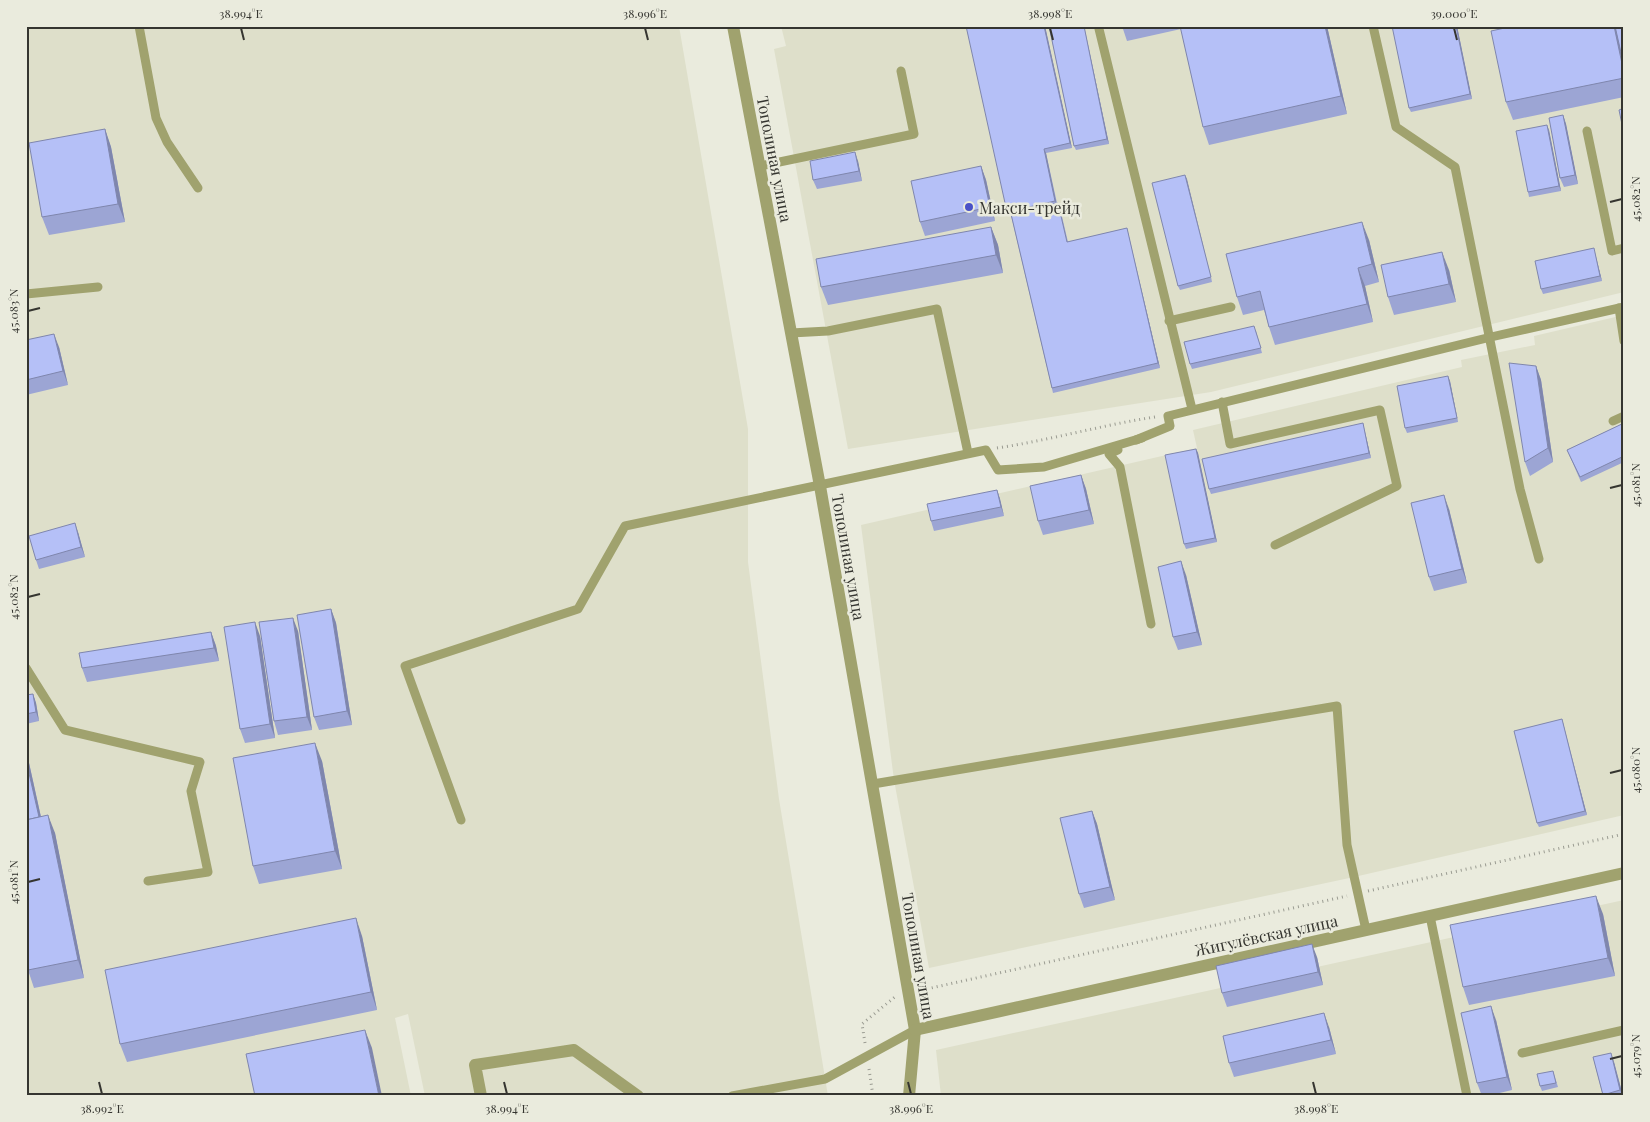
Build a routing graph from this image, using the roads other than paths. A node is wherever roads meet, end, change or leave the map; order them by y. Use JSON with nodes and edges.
{"nodes":[{"id":1,"x":139,"y":26,"type":"edge"},
{"id":2,"x":733,"y":26,"type":"edge"},
{"id":3,"x":1373,"y":26,"type":"edge"},
{"id":4,"x":1099,"y":29,"type":"dead end"},
{"id":5,"x":901,"y":71,"type":"dead end"},
{"id":6,"x":1587,"y":131,"type":"dead end"},
{"id":7,"x":760,"y":166,"type":"junction"},
{"id":8,"x":198,"y":188,"type":"dead end"},
{"id":9,"x":1624,"y":248,"type":"edge"},
{"id":10,"x":98,"y":286,"type":"dead end"},
{"id":11,"x":26,"y":294,"type":"edge"},
{"id":12,"x":1230,"y":307,"type":"dead end"},
{"id":13,"x":1621,"y":307,"type":"edge"},
{"id":14,"x":1169,"y":322,"type":"junction"},
{"id":15,"x":791,"y":333,"type":"junction"},
{"id":16,"x":1491,"y":337,"type":"junction"},
{"id":17,"x":1624,"y":341,"type":"edge"},
{"id":18,"x":1222,"y":402,"type":"junction"},
{"id":19,"x":1192,"y":409,"type":"junction"},
{"id":20,"x":1624,"y":416,"type":"edge"},
{"id":21,"x":1613,"y":421,"type":"dead end"},
{"id":22,"x":1142,"y":438,"type":"junction"},
{"id":23,"x":968,"y":453,"type":"junction"},
{"id":24,"x":820,"y":486,"type":"junction"},
{"id":25,"x":1275,"y":545,"type":"dead end"},
{"id":26,"x":1540,"y":559,"type":"dead end"},
{"id":27,"x":1150,"y":624,"type":"dead end"},
{"id":28,"x":26,"y":668,"type":"edge"},
{"id":29,"x":873,"y":784,"type":"junction"},
{"id":30,"x":461,"y":820,"type":"dead end"},
{"id":31,"x":1624,"y":873,"type":"edge"},
{"id":32,"x":148,"y":881,"type":"dead end"},
{"id":33,"x":1430,"y":916,"type":"junction"},
{"id":34,"x":1366,"y":930,"type":"junction"},
{"id":35,"x":915,"y":1030,"type":"junction"},
{"id":36,"x":1624,"y":1030,"type":"edge"},
{"id":37,"x":1522,"y":1053,"type":"dead end"},
{"id":38,"x":481,"y":1096,"type":"edge"},
{"id":39,"x":638,"y":1096,"type":"edge"},
{"id":40,"x":732,"y":1096,"type":"edge"},
{"id":41,"x":909,"y":1096,"type":"edge"},
{"id":42,"x":1467,"y":1096,"type":"edge"}],
"edges":[{"from":1,"to":8,"type":"lane"},
{"from":2,"to":7,"type":"street","name":"Тополиная улица"},
{"from":3,"to":16,"type":"lane"},
{"from":4,"to":14,"type":"lane"},
{"from":5,"to":7,"type":"lane"},
{"from":6,"to":9,"type":"lane"},
{"from":7,"to":15,"type":"street","name":"Тополиная улица"},
{"from":10,"to":11,"type":"lane"},
{"from":12,"to":14,"type":"lane"},
{"from":13,"to":16,"type":"lane"},
{"from":13,"to":17,"type":"lane"},
{"from":14,"to":19,"type":"lane"},
{"from":15,"to":23,"type":"lane"},
{"from":15,"to":24,"type":"street","name":"Тополиная улица"},
{"from":16,"to":18,"type":"lane"},
{"from":16,"to":26,"type":"lane"},
{"from":18,"to":19,"type":"lane"},
{"from":18,"to":25,"type":"lane"},
{"from":19,"to":22,"type":"lane"},
{"from":20,"to":21,"type":"lane"},
{"from":22,"to":23,"type":"lane"},
{"from":22,"to":27,"type":"lane"},
{"from":23,"to":24,"type":"lane"},
{"from":24,"to":29,"type":"street","name":"Тополиная улица"},
{"from":24,"to":30,"type":"lane"},
{"from":28,"to":32,"type":"lane"},
{"from":29,"to":34,"type":"lane"},
{"from":29,"to":35,"type":"street","name":"Тополиная улица"},
{"from":31,"to":33,"type":"street","name":"Жигулёвская улица"},
{"from":33,"to":34,"type":"street","name":"Жигулёвская улица"},
{"from":33,"to":42,"type":"lane"},
{"from":34,"to":35,"type":"street","name":"Жигулёвская улица"},
{"from":35,"to":40,"type":"lane"},
{"from":35,"to":41,"type":"street","name":"Тополиная улица"},
{"from":36,"to":37,"type":"lane"},
{"from":38,"to":39,"type":"street"}]}
